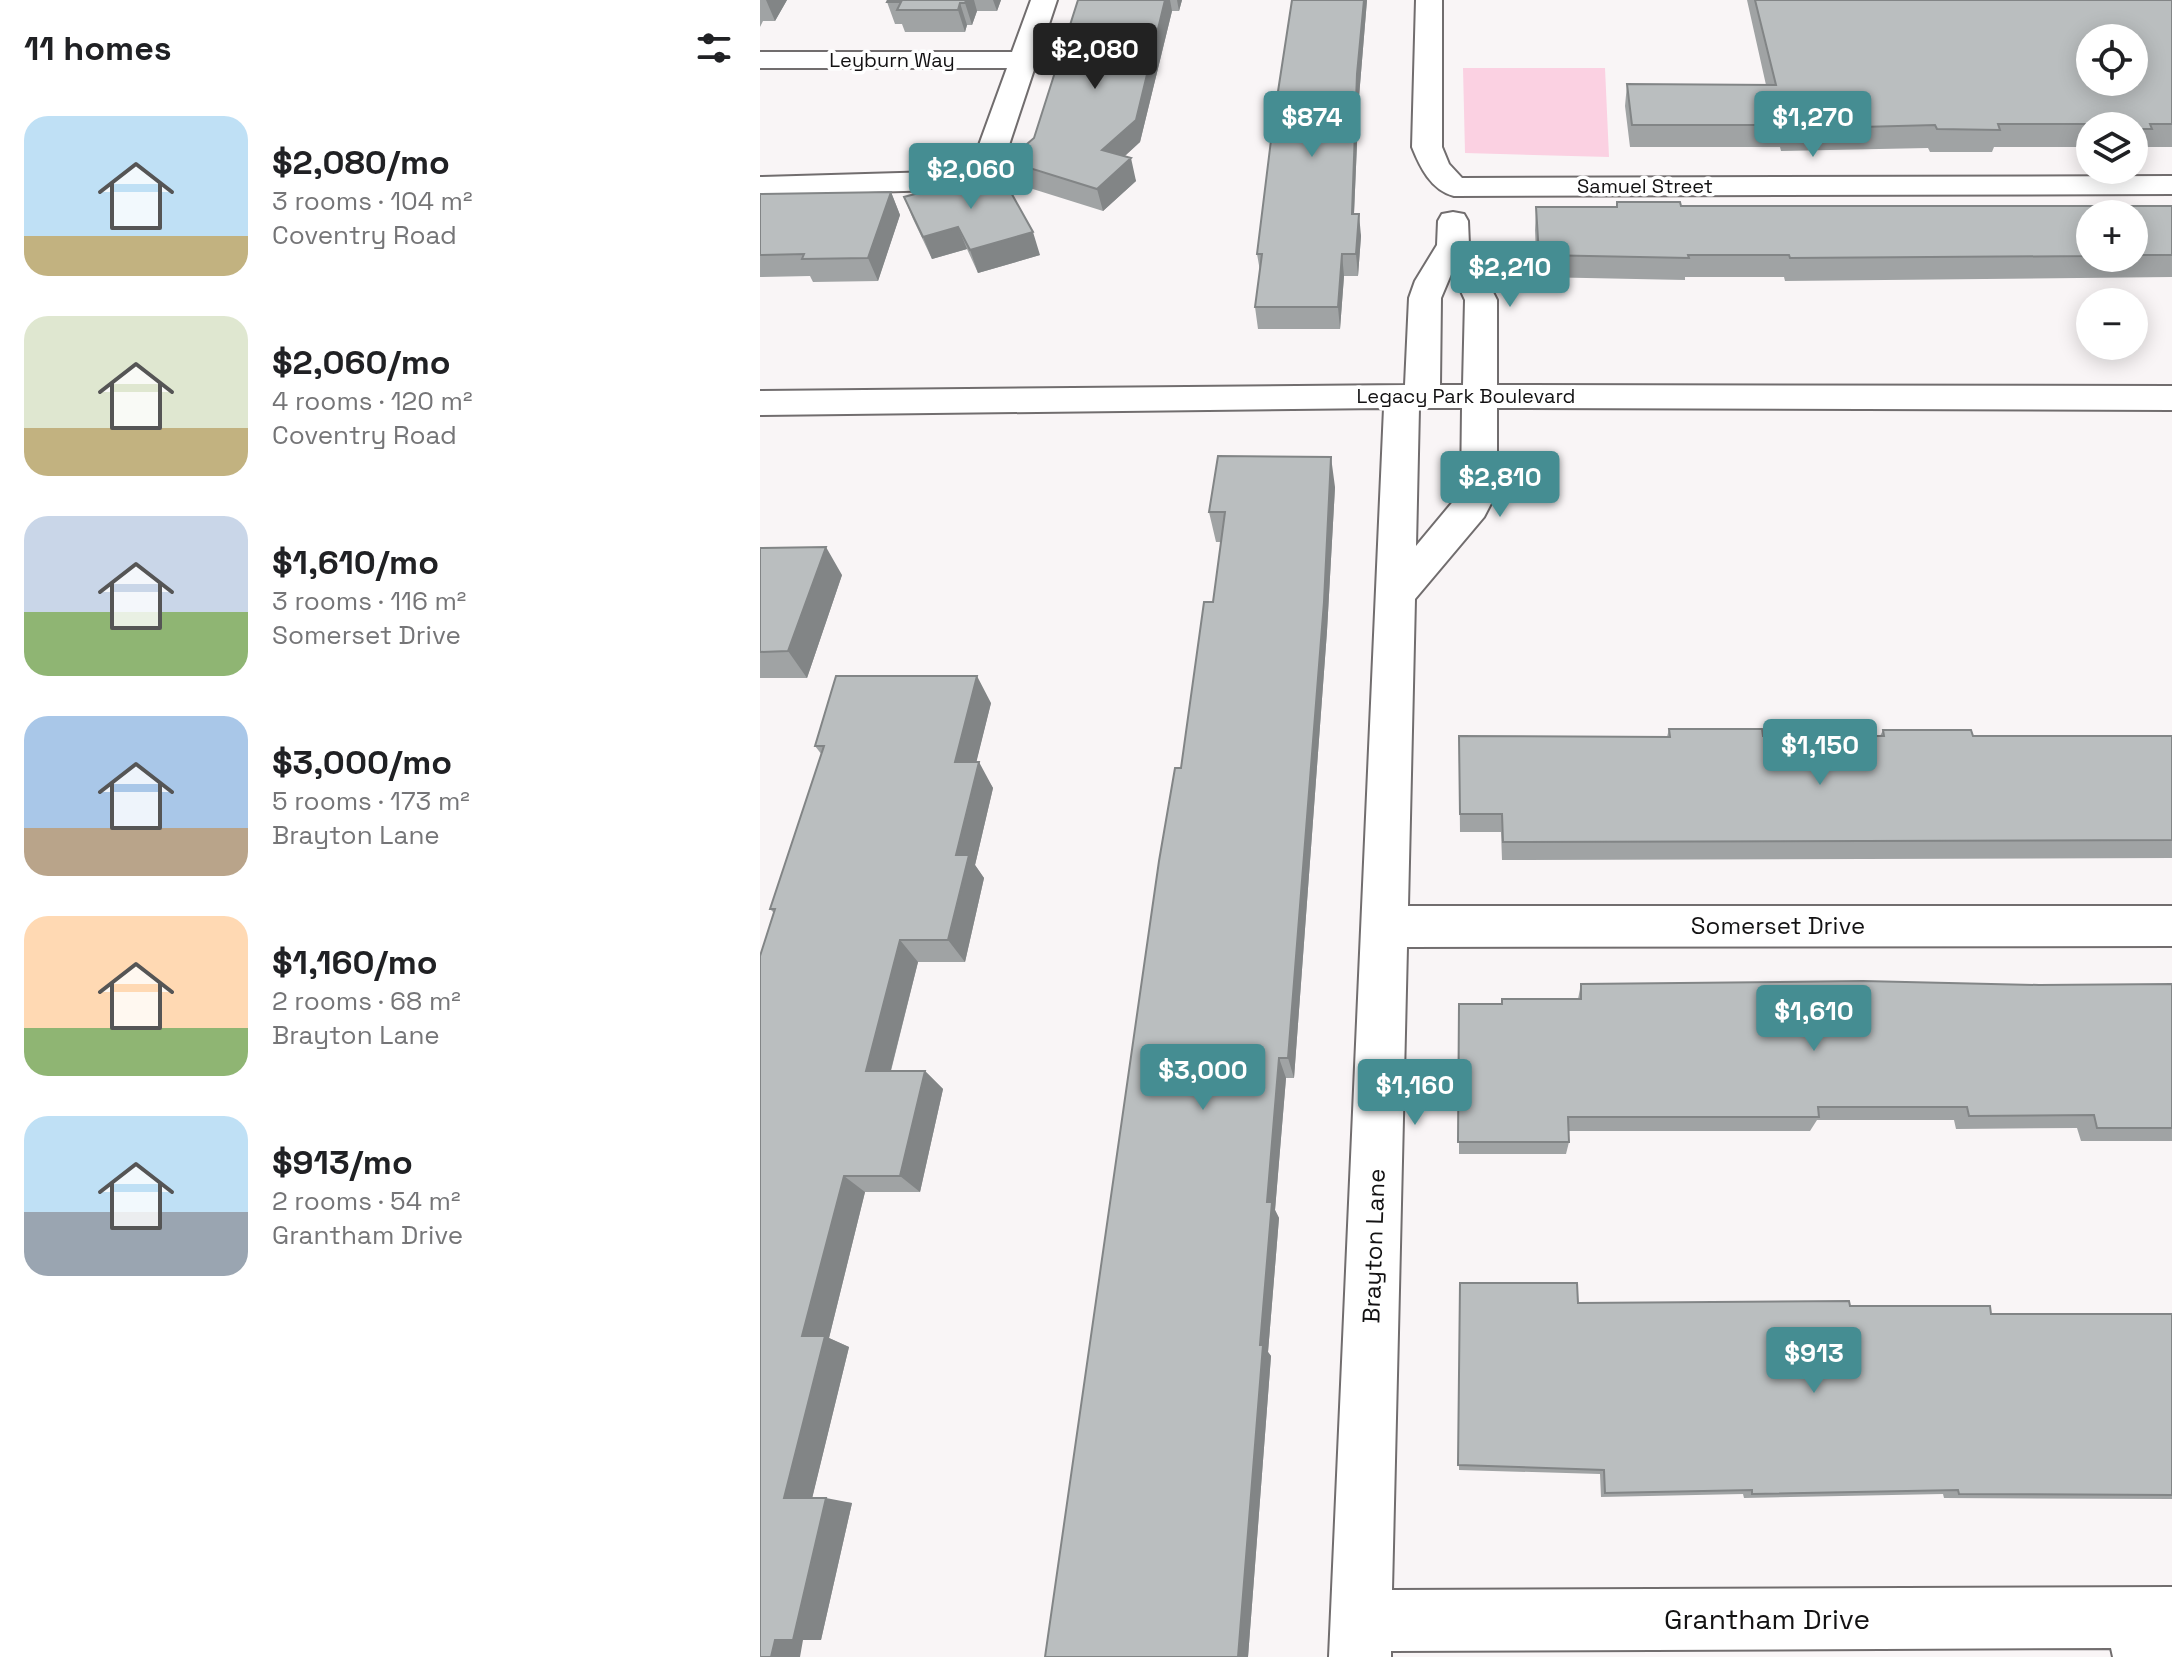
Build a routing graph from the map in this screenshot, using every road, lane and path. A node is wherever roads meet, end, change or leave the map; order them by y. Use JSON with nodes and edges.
{"nodes":[{"id":1,"x":1044,"y":0,"type":"edge"},
{"id":2,"x":1429,"y":0,"type":"edge"},
{"id":3,"x":760,"y":60,"type":"edge"},
{"id":4,"x":1023,"y":60,"type":"junction"},
{"id":5,"x":2172,"y":185,"type":"edge"},
{"id":6,"x":760,"y":186,"type":"edge"},
{"id":7,"x":1454,"y":187,"type":"junction"},
{"id":8,"x":1453,"y":245,"type":"junction"},
{"id":9,"x":1412,"y":396,"type":"junction"},
{"id":10,"x":1481,"y":396,"type":"junction"},
{"id":11,"x":2172,"y":398,"type":"edge"},
{"id":12,"x":760,"y":403,"type":"edge"},
{"id":13,"x":1395,"y":596,"type":"junction"},
{"id":14,"x":2172,"y":926,"type":"edge"},
{"id":15,"x":1385,"y":927,"type":"junction"},
{"id":16,"x":2150,"y":1630,"type":"edge"},
{"id":17,"x":1361,"y":1639,"type":"edge"}],
"edges":[{"from":1,"to":4,"type":"street"},
{"from":2,"to":7,"type":"street"},
{"from":3,"to":4,"type":"street","name":"Leyburn Way"},
{"from":4,"to":6,"type":"street"},
{"from":5,"to":7,"type":"street","name":"Samuel Street"},
{"from":7,"to":8,"type":"street"},
{"from":8,"to":9,"type":"street","name":"Brayton Lane"},
{"from":8,"to":10,"type":"street"},
{"from":9,"to":10,"type":"street","name":"Legacy Park Boulevard"},
{"from":9,"to":12,"type":"street","name":"Legacy Park Boulevard"},
{"from":9,"to":13,"type":"street","name":"Brayton Lane"},
{"from":10,"to":11,"type":"street","name":"Legacy Park Boulevard"},
{"from":10,"to":13,"type":"street"},
{"from":13,"to":15,"type":"street","name":"Brayton Lane"},
{"from":14,"to":15,"type":"street","name":"Somerset Drive"},
{"from":15,"to":17,"type":"street","name":"Brayton Lane"},
{"from":16,"to":17,"type":"street","name":"Grantham Drive"}]}
